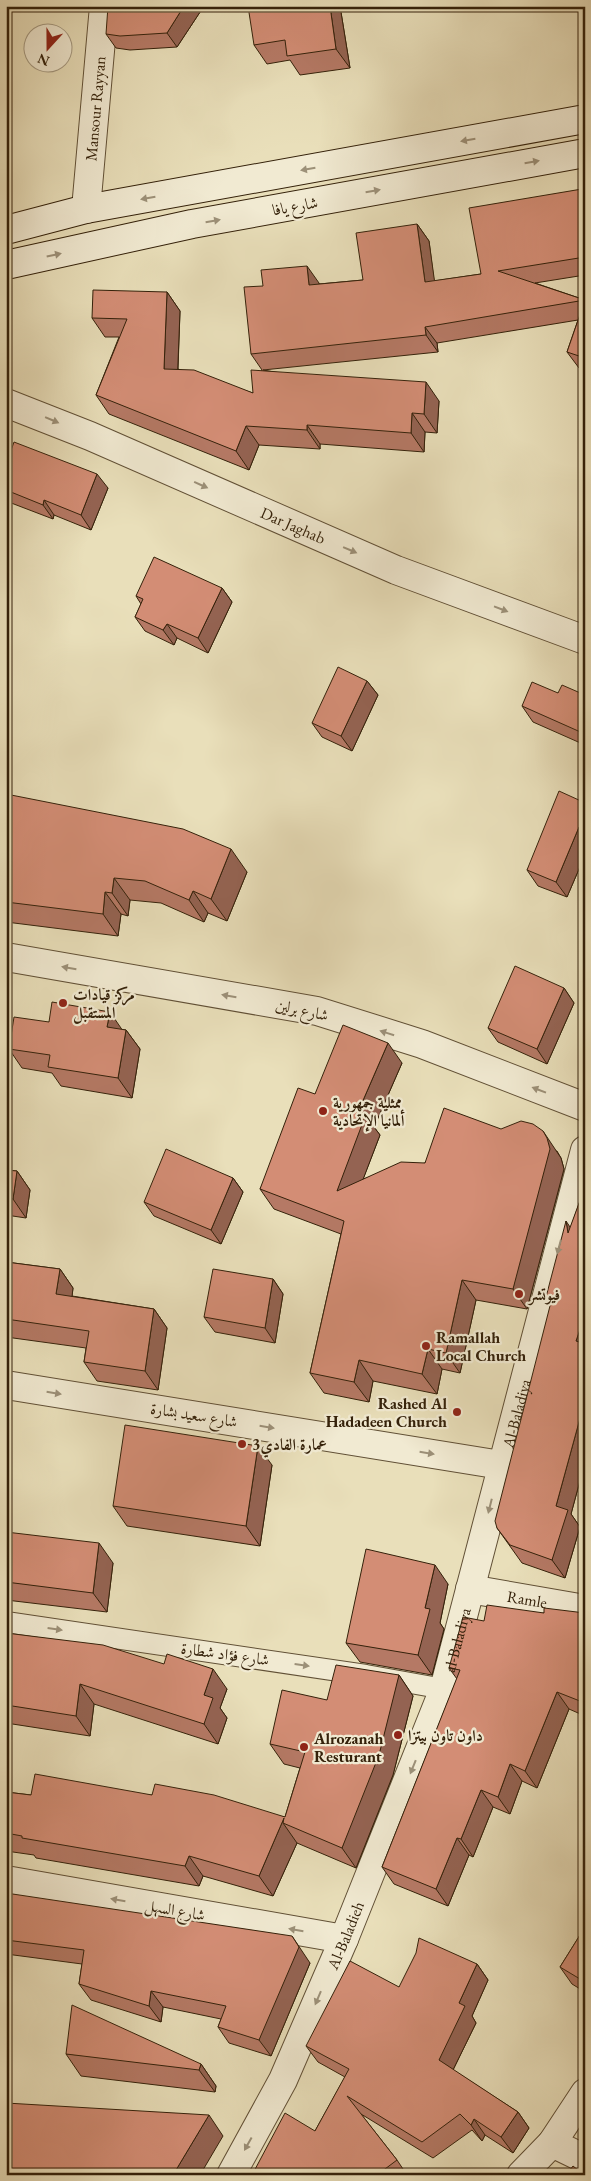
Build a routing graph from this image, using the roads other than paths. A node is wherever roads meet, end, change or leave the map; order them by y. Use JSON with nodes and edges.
{"nodes":[{"id":1,"x":104,"y":6,"type":"edge"},
{"id":2,"x":585,"y":119,"type":"edge"},
{"id":3,"x":585,"y":153,"type":"edge"},
{"id":4,"x":86,"y":209,"type":"junction"},
{"id":5,"x":6,"y":230,"type":"edge"},
{"id":6,"x":6,"y":265,"type":"edge"},
{"id":7,"x":6,"y":403,"type":"edge"},
{"id":8,"x":585,"y":640,"type":"edge"},
{"id":9,"x":6,"y":957,"type":"edge"},
{"id":10,"x":585,"y":1108,"type":"edge"},
{"id":11,"x":585,"y":1150,"type":"edge"},
{"id":12,"x":6,"y":1385,"type":"edge"},
{"id":13,"x":501,"y":1465,"type":"junction"},
{"id":14,"x":470,"y":1589,"type":"junction"},
{"id":15,"x":585,"y":1609,"type":"edge"},
{"id":16,"x":6,"y":1622,"type":"edge"},
{"id":17,"x":444,"y":1689,"type":"junction"},
{"id":18,"x":6,"y":1880,"type":"edge"},
{"id":19,"x":344,"y":1939,"type":"junction"},
{"id":20,"x":585,"y":2093,"type":"edge"},
{"id":21,"x":552,"y":2143,"type":"junction"},
{"id":22,"x":585,"y":2159,"type":"edge"},
{"id":23,"x":231,"y":2175,"type":"edge"},
{"id":24,"x":520,"y":2175,"type":"edge"}],
"edges":[{"from":1,"to":4,"type":"street","name":"Mansour Rayyan"},
{"from":2,"to":4,"type":"street","one_way":true},
{"from":6,"to":3,"type":"street","name":"شارع يافا","one_way":true},
{"from":4,"to":5,"type":"street"},
{"from":7,"to":8,"type":"street","name":"Dar Jaghab","one_way":true},
{"from":10,"to":9,"type":"street","name":"شارع برلين","one_way":true},
{"from":11,"to":13,"type":"street","name":"Al-Baladiya","one_way":true},
{"from":12,"to":13,"type":"street","name":"شارع سعيد بشارة","one_way":true},
{"from":13,"to":14,"type":"street","name":"Al-Baladiya","one_way":true},
{"from":14,"to":15,"type":"street","name":"Ramle"},
{"from":14,"to":17,"type":"street","name":"al-Baladiya"},
{"from":16,"to":17,"type":"lane","name":"شارع فؤاد شطارة","one_way":true},
{"from":17,"to":19,"type":"street","name":"Al-Baladieh","one_way":true},
{"from":19,"to":18,"type":"street","name":"شارع السهل","one_way":true},
{"from":19,"to":23,"type":"street","name":"Al-Baladieh","one_way":true},
{"from":20,"to":21,"type":"street"},
{"from":21,"to":22,"type":"street"},
{"from":21,"to":24,"type":"street"}]}
